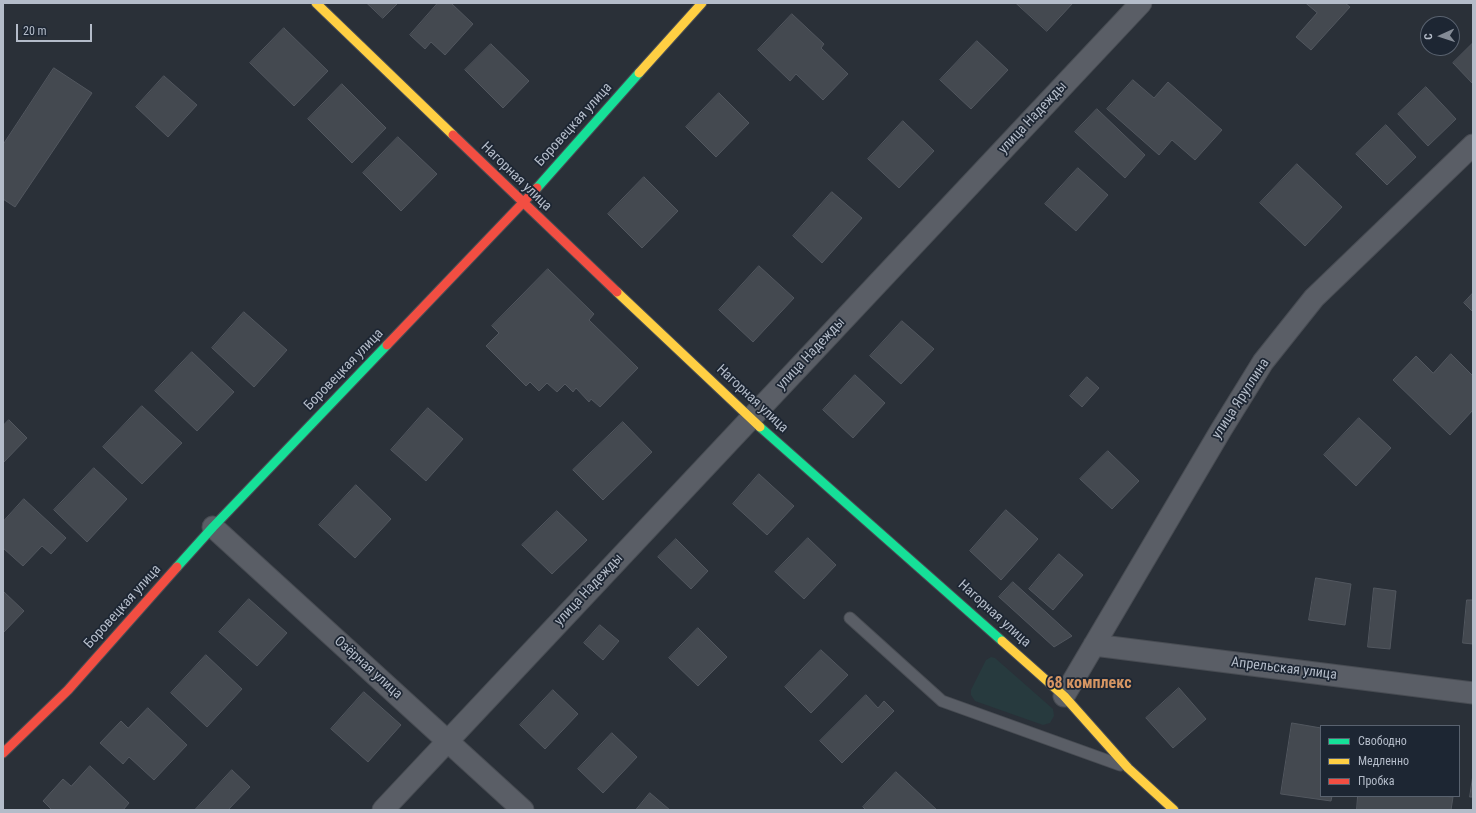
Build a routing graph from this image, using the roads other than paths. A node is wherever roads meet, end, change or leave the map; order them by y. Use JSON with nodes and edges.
{"nodes":[{"id":1,"x":316,"y":3,"type":"edge"},
{"id":2,"x":702,"y":3,"type":"edge"},
{"id":3,"x":1141,"y":3,"type":"edge"},
{"id":4,"x":1473,"y":145,"type":"edge"},
{"id":5,"x":523,"y":203,"type":"junction"},
{"id":6,"x":751,"y":419,"type":"junction"},
{"id":7,"x":213,"y":527,"type":"junction"},
{"id":8,"x":850,"y":618,"type":"dead end"},
{"id":9,"x":1094,"y":645,"type":"junction"},
{"id":10,"x":1473,"y":693,"type":"edge"},
{"id":11,"x":1064,"y":696,"type":"junction"},
{"id":12,"x":447,"y":741,"type":"junction"},
{"id":13,"x":3,"y":753,"type":"edge"},
{"id":14,"x":1128,"y":768,"type":"junction"},
{"id":15,"x":383,"y":810,"type":"edge"},
{"id":16,"x":523,"y":810,"type":"edge"},
{"id":17,"x":1174,"y":810,"type":"edge"}],
"edges":[{"from":1,"to":5,"type":"street","name":"Нагорная улица"},
{"from":2,"to":5,"type":"street","name":"Боровецкая улица"},
{"from":3,"to":6,"type":"street","name":"улица Надежды"},
{"from":4,"to":9,"type":"street","name":"улица Яруллина"},
{"from":5,"to":6,"type":"street","name":"Нагорная улица"},
{"from":5,"to":7,"type":"street","name":"Боровецкая улица"},
{"from":6,"to":11,"type":"street","name":"Нагорная улица"},
{"from":6,"to":12,"type":"street","name":"улица Надежды"},
{"from":7,"to":12,"type":"street","name":"Озёрная улица"},
{"from":7,"to":13,"type":"street","name":"Боровецкая улица"},
{"from":8,"to":14,"type":"lane"},
{"from":9,"to":10,"type":"street","name":"Апрельская улица"},
{"from":9,"to":11,"type":"street","name":"улица Яруллина"},
{"from":11,"to":14,"type":"street","name":"Нагорная улица"},
{"from":12,"to":15,"type":"street","name":"улица Надежды"},
{"from":12,"to":16,"type":"street","name":"Озёрная улица"},
{"from":14,"to":17,"type":"street","name":"Нагорная улица"}]}
